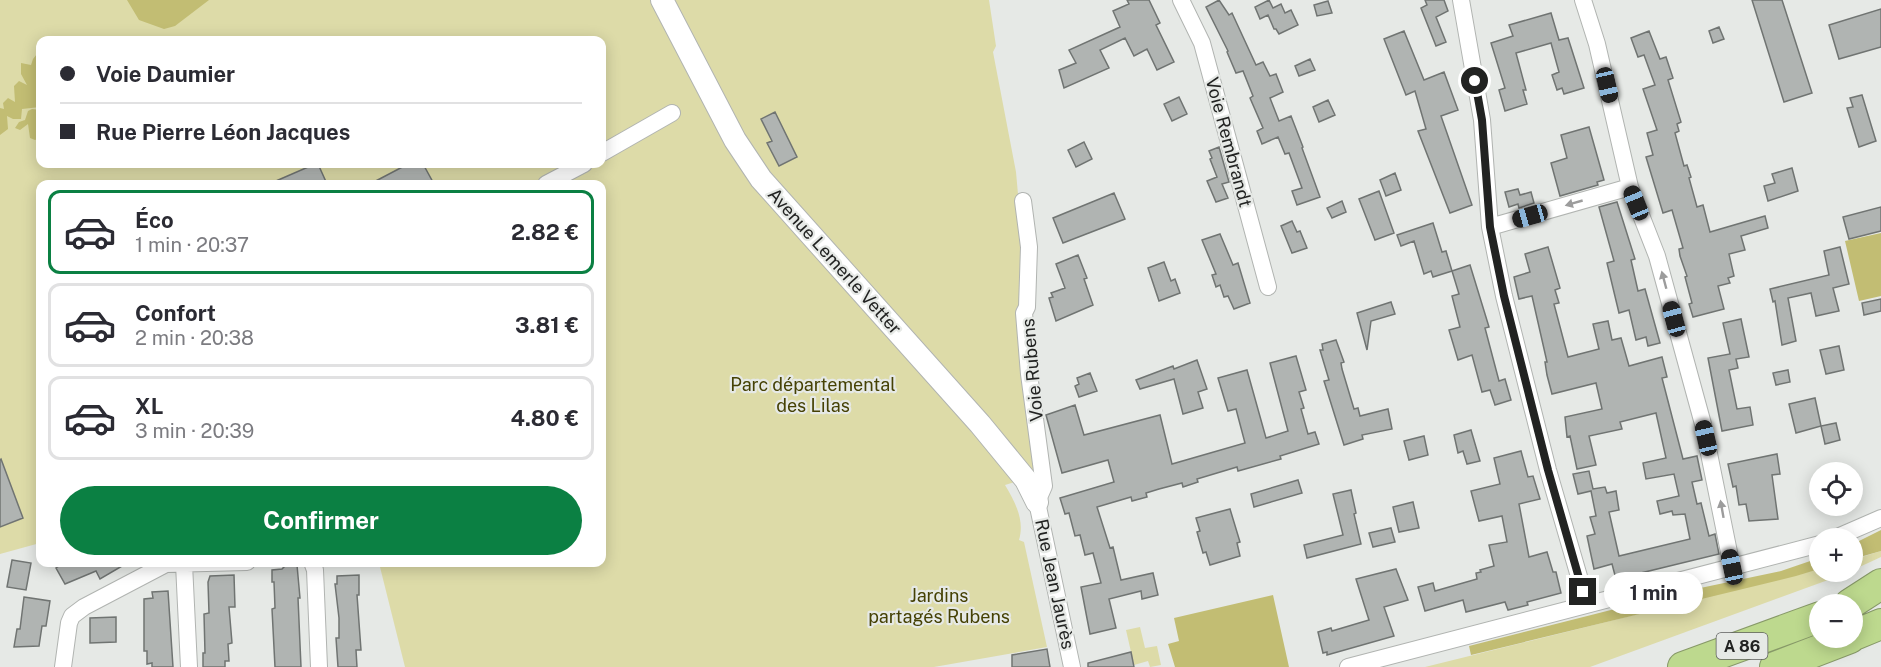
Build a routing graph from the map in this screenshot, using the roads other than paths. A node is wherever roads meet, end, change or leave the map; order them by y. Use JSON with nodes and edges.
{"nodes":[{"id":1,"x":662,"y":0,"type":"edge"},
{"id":2,"x":1181,"y":0,"type":"edge"},
{"id":3,"x":1461,"y":0,"type":"edge"},
{"id":4,"x":1583,"y":0,"type":"edge"},
{"id":5,"x":672,"y":113,"type":"dead end"},
{"id":6,"x":606,"y":151,"type":"edge"},
{"id":7,"x":576,"y":168,"type":"edge"},
{"id":8,"x":554,"y":180,"type":"edge"},
{"id":9,"x":1630,"y":187,"type":"junction"},
{"id":10,"x":1023,"y":201,"type":"dead end"},
{"id":11,"x":1490,"y":227,"type":"junction"},
{"id":12,"x":1268,"y":287,"type":"dead end"},
{"id":13,"x":1037,"y":502,"type":"junction"},
{"id":14,"x":1881,"y":518,"type":"edge"},
{"id":15,"x":1858,"y":528,"type":"edge"},
{"id":16,"x":1809,"y":547,"type":"edge"},
{"id":17,"x":160,"y":567,"type":"edge"},
{"id":18,"x":184,"y":567,"type":"edge"},
{"id":19,"x":314,"y":567,"type":"edge"},
{"id":20,"x":1732,"y":567,"type":"junction"},
{"id":21,"x":1881,"y":584,"type":"edge"},
{"id":22,"x":1881,"y":591,"type":"edge"},
{"id":23,"x":1863,"y":596,"type":"edge"},
{"id":24,"x":1863,"y":599,"type":"edge"},
{"id":25,"x":1587,"y":604,"type":"junction"},
{"id":26,"x":1809,"y":621,"type":"edge"},
{"id":27,"x":1881,"y":624,"type":"edge"},
{"id":28,"x":1863,"y":632,"type":"edge"},
{"id":29,"x":1863,"y":637,"type":"edge"},
{"id":30,"x":1881,"y":637,"type":"edge"},
{"id":31,"x":1824,"y":648,"type":"edge"},
{"id":32,"x":63,"y":667,"type":"edge"},
{"id":33,"x":189,"y":667,"type":"edge"},
{"id":34,"x":319,"y":667,"type":"edge"},
{"id":35,"x":1072,"y":667,"type":"edge"},
{"id":36,"x":1348,"y":667,"type":"edge"},
{"id":37,"x":1683,"y":667,"type":"edge"},
{"id":38,"x":1775,"y":667,"type":"edge"}],
"edges":[{"from":1,"to":13,"type":"street","name":"Avenue Lemerle Vetter"},
{"from":2,"to":12,"type":"street","name":"Voie Rembrandt"},
{"from":3,"to":11,"type":"street"},
{"from":4,"to":9,"type":"street"},
{"from":5,"to":6,"type":"street"},
{"from":7,"to":8,"type":"street"},
{"from":9,"to":11,"type":"street","one_way":true},
{"from":20,"to":9,"type":"street","one_way":true},
{"from":10,"to":13,"type":"street","name":"Voie Rubens"},
{"from":11,"to":25,"type":"street"},
{"from":13,"to":35,"type":"street","name":"Rue Jean Jaurès"},
{"from":14,"to":15,"type":"street"},
{"from":16,"to":20,"type":"street"},
{"from":17,"to":32,"type":"street"},
{"from":18,"to":33,"type":"street"},
{"from":19,"to":34,"type":"street"},
{"from":20,"to":25,"type":"street"},
{"from":21,"to":23,"type":"highway"},
{"from":22,"to":24,"type":"highway"},
{"from":25,"to":36,"type":"street"},
{"from":26,"to":37,"type":"highway","number":"A 86"},
{"from":27,"to":28,"type":"highway","number":"A 86"},
{"from":29,"to":30,"type":"highway"},
{"from":31,"to":38,"type":"highway","number":"A 86"}]}
